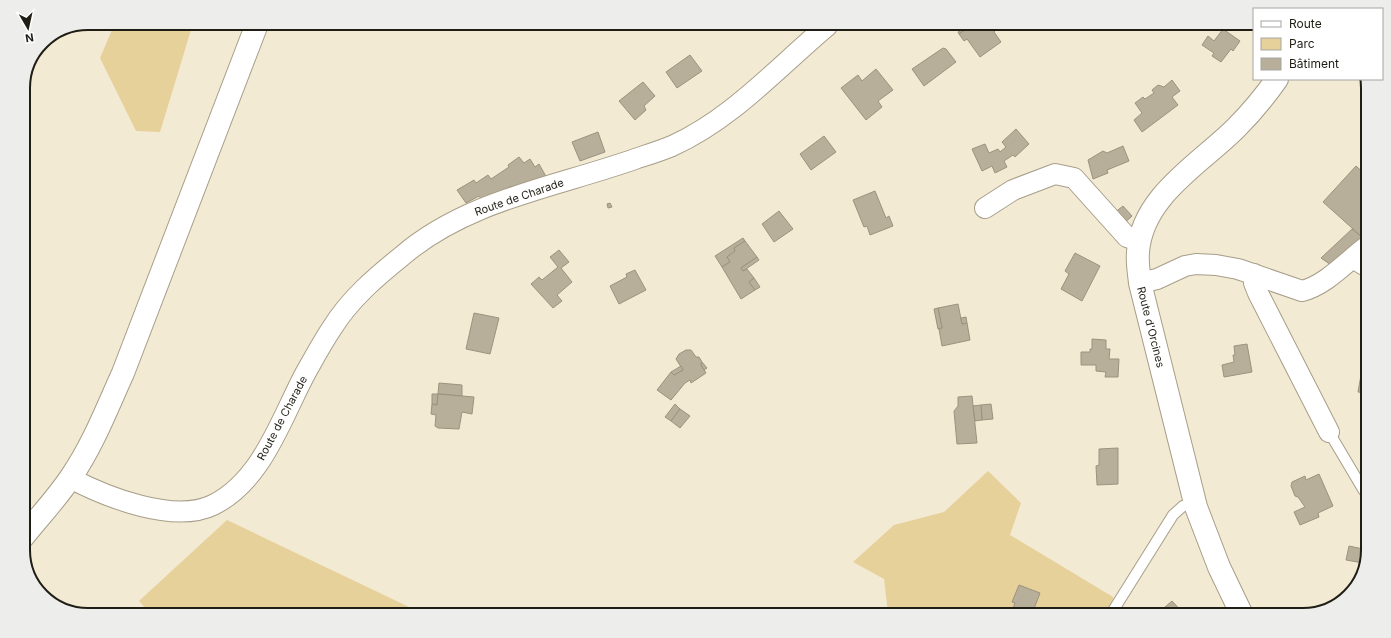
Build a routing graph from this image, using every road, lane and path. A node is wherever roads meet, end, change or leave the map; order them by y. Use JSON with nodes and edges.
{"nodes":[{"id":1,"x":255,"y":30,"type":"edge"},
{"id":2,"x":822,"y":30,"type":"edge"},
{"id":3,"x":1276,"y":80,"type":"edge"},
{"id":4,"x":985,"y":208,"type":"dead end"},
{"id":5,"x":1139,"y":241,"type":"junction"},
{"id":6,"x":1361,"y":251,"type":"edge"},
{"id":7,"x":1348,"y":261,"type":"junction"},
{"id":8,"x":1361,"y":269,"type":"edge"},
{"id":9,"x":1254,"y":274,"type":"junction"},
{"id":10,"x":1140,"y":283,"type":"junction"},
{"id":11,"x":1329,"y":432,"type":"joint"},
{"id":12,"x":70,"y":478,"type":"junction"},
{"id":13,"x":1361,"y":486,"type":"edge"},
{"id":14,"x":1195,"y":502,"type":"junction"},
{"id":15,"x":30,"y":528,"type":"edge"},
{"id":16,"x":1115,"y":608,"type":"edge"},
{"id":17,"x":1239,"y":608,"type":"edge"}],
"edges":[{"from":1,"to":12,"type":"main road"},
{"from":2,"to":12,"type":"street","name":"Route de Charade"},
{"from":3,"to":5,"type":"main road","name":"Route d'Orcines"},
{"from":4,"to":5,"type":"street"},
{"from":5,"to":10,"type":"main road","name":"Route d'Orcines"},
{"from":6,"to":7,"type":"street"},
{"from":7,"to":8,"type":"lane"},
{"from":7,"to":9,"type":"street"},
{"from":9,"to":10,"type":"street"},
{"from":9,"to":11,"type":"street"},
{"from":10,"to":14,"type":"main road","name":"Route d'Orcines"},
{"from":11,"to":13,"type":"lane"},
{"from":12,"to":15,"type":"main road"},
{"from":14,"to":16,"type":"lane"},
{"from":14,"to":17,"type":"main road","name":"Route d'Orcines"}]}
